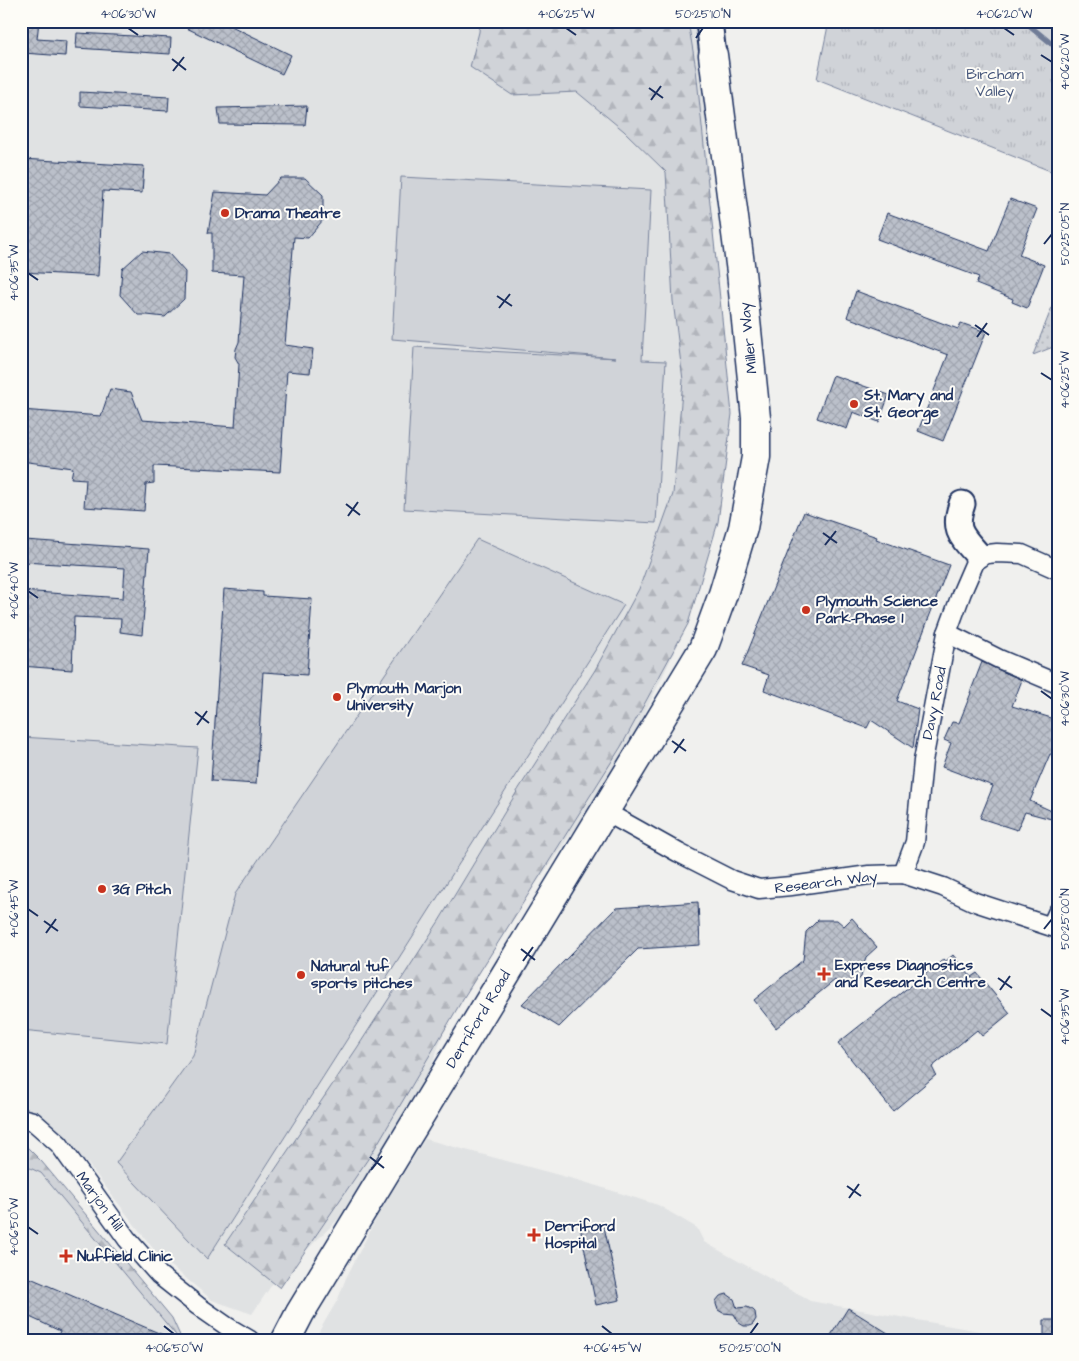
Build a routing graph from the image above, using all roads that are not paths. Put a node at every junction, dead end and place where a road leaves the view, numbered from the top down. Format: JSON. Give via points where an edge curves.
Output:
{"nodes":[{"id":1,"x":709,"y":21,"type":"edge"},
{"id":2,"x":713,"y":55,"type":"joint"},
{"id":3,"x":962,"y":504,"type":"dead end"},
{"id":4,"x":988,"y":554,"type":"junction"},
{"id":5,"x":1058,"y":570,"type":"edge"},
{"id":6,"x":947,"y":633,"type":"junction"},
{"id":7,"x":703,"y":649,"type":"joint"},
{"id":8,"x":1058,"y":684,"type":"edge"},
{"id":9,"x":604,"y":811,"type":"junction"},
{"id":10,"x":903,"y":874,"type":"junction"},
{"id":11,"x":1056,"y":922,"type":"edge"},
{"id":12,"x":21,"y":1118,"type":"edge"},
{"id":13,"x":250,"y":1340,"type":"edge"},
{"id":14,"x":286,"y":1340,"type":"edge"}],
"edges":[{"from":1,"to":2,"type":"street","name":"Miller Way"},
{"from":2,"to":7,"type":"main road","name":"Miller Way","via":[[741,272],[756,418],[756,457],[743,528]]},
{"from":3,"to":4,"type":"street","via":[[958,520],[964,540]]},
{"from":4,"to":5,"type":"street","via":[[1022,554]]},
{"from":4,"to":6,"type":"street","name":"Davy Road","via":[[962,592]]},
{"from":6,"to":8,"type":"street"},
{"from":6,"to":10,"type":"street","name":"Davy Road","via":[[923,761],[915,842]]},
{"from":7,"to":9,"type":"main road","name":"Derriford Road"},
{"from":9,"to":10,"type":"street","name":"Research Way","via":[[732,880],[759,889],[869,875]]},
{"from":9,"to":14,"type":"main road","name":"Derriford Road"},
{"from":10,"to":11,"type":"street","name":"Research Way","via":[[975,902]]},
{"from":12,"to":13,"type":"street","name":"Marjon Hill","via":[[33,1122],[59,1144],[126,1239],[159,1275]]}]}
